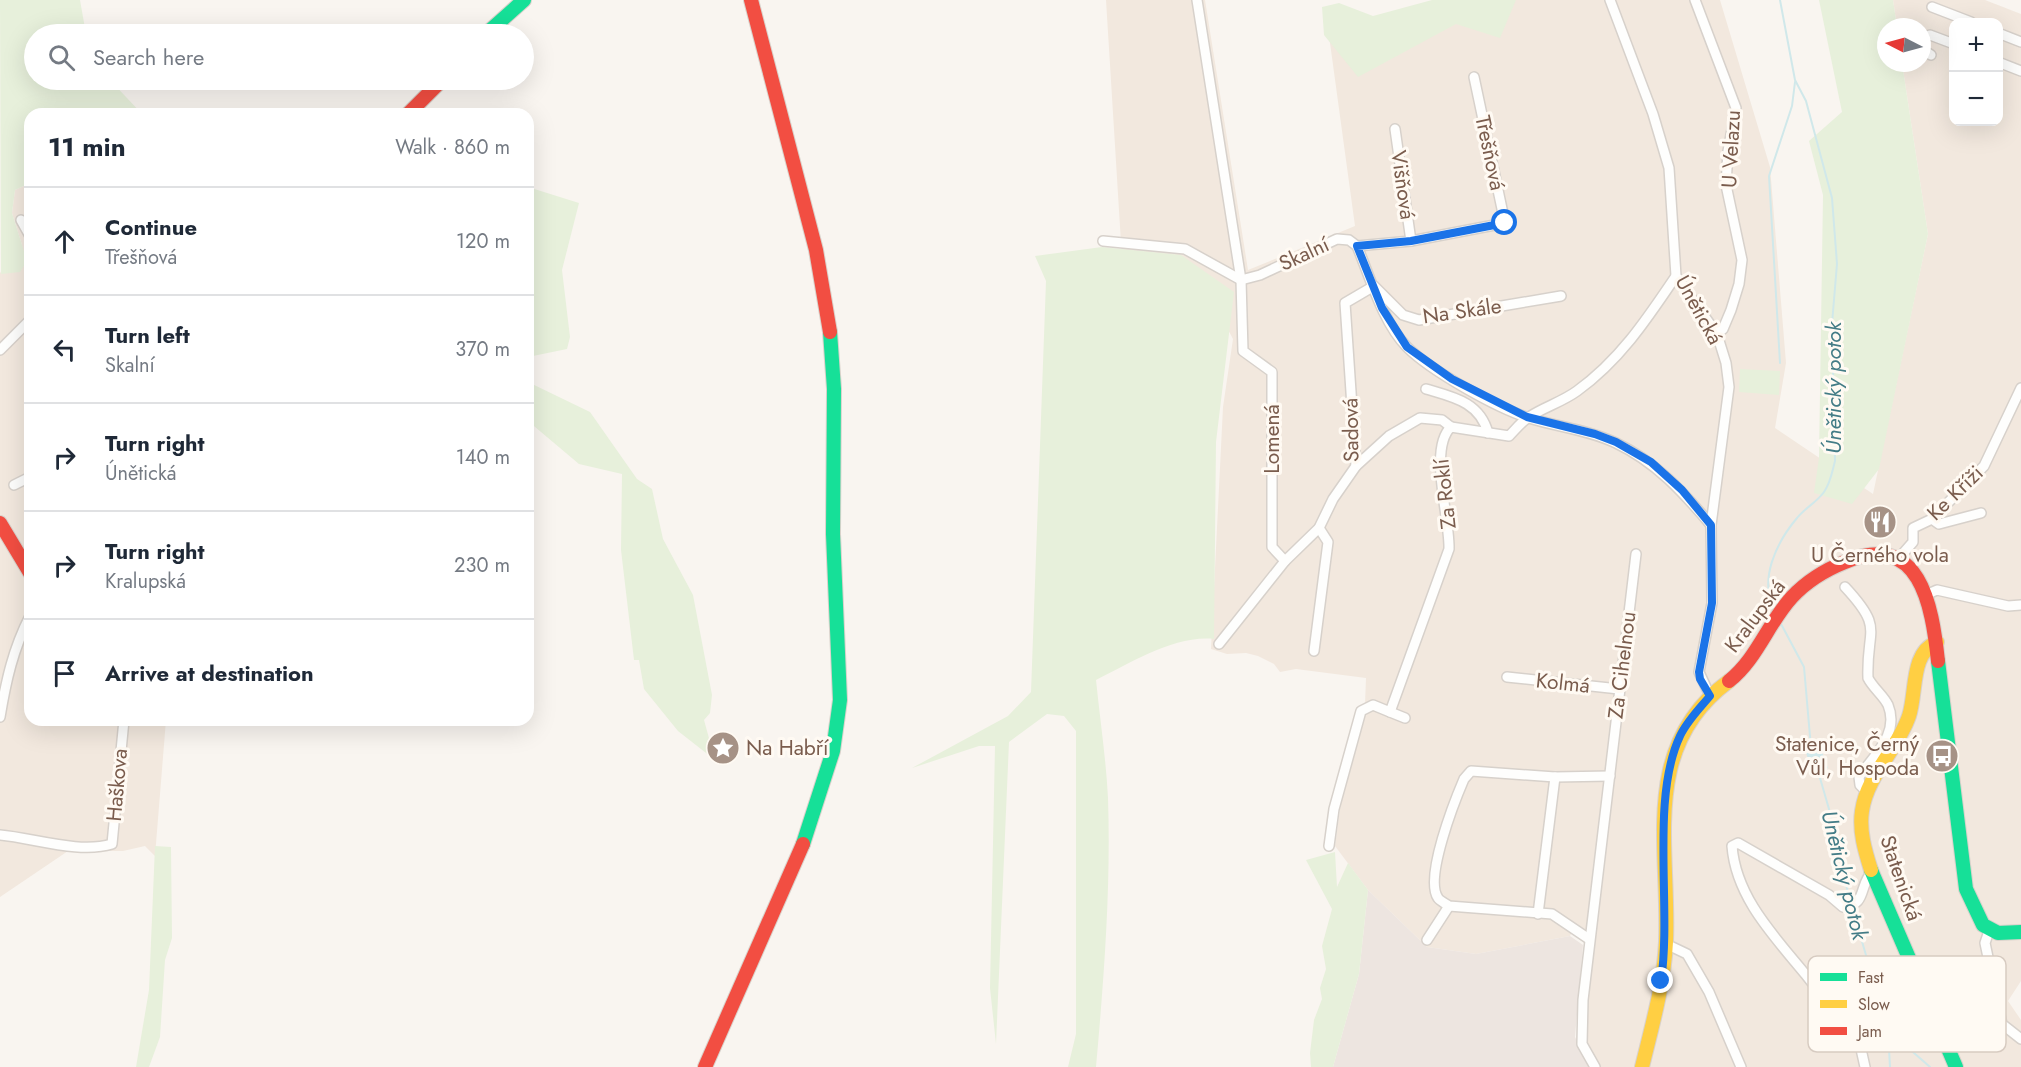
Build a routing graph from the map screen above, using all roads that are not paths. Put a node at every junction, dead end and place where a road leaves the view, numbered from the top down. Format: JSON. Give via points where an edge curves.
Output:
{"nodes":[{"id":1,"x":524,"y":0,"type":"edge"},
{"id":2,"x":751,"y":0,"type":"edge"},
{"id":3,"x":1197,"y":0,"type":"edge"},
{"id":4,"x":1611,"y":0,"type":"edge"},
{"id":5,"x":1695,"y":0,"type":"edge"},
{"id":6,"x":1932,"y":7,"type":"dead end"},
{"id":7,"x":1961,"y":18,"type":"edge"},
{"id":8,"x":497,"y":24,"type":"edge"},
{"id":9,"x":1931,"y":35,"type":"edge"},
{"id":10,"x":2003,"y":35,"type":"edge"},
{"id":11,"x":1949,"y":42,"type":"edge"},
{"id":12,"x":2021,"y":42,"type":"edge"},
{"id":13,"x":2003,"y":64,"type":"edge"},
{"id":14,"x":2021,"y":71,"type":"edge"},
{"id":15,"x":1474,"y":77,"type":"dead end"},
{"id":16,"x":432,"y":90,"type":"edge"},
{"id":17,"x":414,"y":108,"type":"edge"},
{"id":18,"x":1395,"y":129,"type":"dead end"},
{"id":19,"x":21,"y":220,"type":"dead end"},
{"id":20,"x":24,"y":225,"type":"edge"},
{"id":21,"x":1103,"y":241,"type":"dead end"},
{"id":22,"x":1411,"y":241,"type":"junction"},
{"id":23,"x":1357,"y":246,"type":"junction"},
{"id":24,"x":1677,"y":276,"type":"junction"},
{"id":25,"x":1241,"y":280,"type":"junction"},
{"id":26,"x":1374,"y":286,"type":"junction"},
{"id":27,"x":1561,"y":296,"type":"dead end"},
{"id":28,"x":24,"y":326,"type":"edge"},
{"id":29,"x":1717,"y":334,"type":"junction"},
{"id":30,"x":0,"y":350,"type":"edge"},
{"id":31,"x":2021,"y":388,"type":"edge"},
{"id":32,"x":1425,"y":389,"type":"dead end"},
{"id":33,"x":1527,"y":417,"type":"junction"},
{"id":34,"x":1451,"y":427,"type":"junction"},
{"id":35,"x":1488,"y":433,"type":"junction"},
{"id":36,"x":1356,"y":466,"type":"junction"},
{"id":37,"x":24,"y":480,"type":"edge"},
{"id":38,"x":14,"y":485,"type":"dead end"},
{"id":39,"x":1981,"y":513,"type":"dead end"},
{"id":40,"x":1932,"y":519,"type":"junction"},
{"id":41,"x":0,"y":523,"type":"edge"},
{"id":42,"x":1711,"y":525,"type":"junction"},
{"id":43,"x":1319,"y":528,"type":"junction"},
{"id":44,"x":1636,"y":554,"type":"dead end"},
{"id":45,"x":1899,"y":558,"type":"junction"},
{"id":46,"x":1285,"y":561,"type":"junction"},
{"id":47,"x":24,"y":563,"type":"edge"},
{"id":48,"x":1845,"y":587,"type":"dead end"},
{"id":49,"x":1928,"y":594,"type":"junction"},
{"id":50,"x":2021,"y":605,"type":"edge"},
{"id":51,"x":24,"y":629,"type":"edge"},
{"id":52,"x":1937,"y":642,"type":"junction"},
{"id":53,"x":1219,"y":644,"type":"dead end"},
{"id":54,"x":1314,"y":651,"type":"dead end"},
{"id":55,"x":1507,"y":677,"type":"dead end"},
{"id":56,"x":1619,"y":689,"type":"junction"},
{"id":57,"x":1710,"y":696,"type":"junction"},
{"id":58,"x":1390,"y":712,"type":"junction"},
{"id":59,"x":0,"y":717,"type":"edge"},
{"id":60,"x":1405,"y":717,"type":"dead end"},
{"id":61,"x":123,"y":726,"type":"edge"},
{"id":62,"x":1610,"y":776,"type":"junction"},
{"id":63,"x":1555,"y":777,"type":"junction"},
{"id":64,"x":1867,"y":792,"type":"junction"},
{"id":65,"x":0,"y":835,"type":"edge"},
{"id":66,"x":1329,"y":846,"type":"dead end"},
{"id":67,"x":1873,"y":872,"type":"junction"},
{"id":68,"x":1449,"y":906,"type":"junction"},
{"id":69,"x":1539,"y":914,"type":"junction"},
{"id":70,"x":1989,"y":931,"type":"junction"},
{"id":71,"x":2021,"y":932,"type":"edge"},
{"id":72,"x":1589,"y":939,"type":"junction"},
{"id":73,"x":1427,"y":940,"type":"dead end"},
{"id":74,"x":1666,"y":944,"type":"junction"},
{"id":75,"x":1907,"y":956,"type":"edge"},
{"id":76,"x":1988,"y":956,"type":"edge"},
{"id":77,"x":1808,"y":981,"type":"edge"},
{"id":78,"x":2006,"y":1027,"type":"edge"},
{"id":79,"x":2021,"y":1039,"type":"edge"},
{"id":80,"x":1862,"y":1052,"type":"edge"},
{"id":81,"x":1948,"y":1052,"type":"edge"},
{"id":82,"x":705,"y":1067,"type":"edge"},
{"id":83,"x":1594,"y":1067,"type":"edge"},
{"id":84,"x":1642,"y":1067,"type":"edge"},
{"id":85,"x":1741,"y":1067,"type":"edge"},
{"id":86,"x":1865,"y":1067,"type":"edge"},
{"id":87,"x":1956,"y":1067,"type":"edge"}],
"edges":[{"from":1,"to":8,"type":"street"},
{"from":2,"to":82,"type":"street","via":[[816,250],[830,326],[840,700],[833,751],[810,827]]},
{"from":3,"to":25,"type":"street"},
{"from":4,"to":24,"type":"street","name":"Únětická","via":[[1669,168]]},
{"from":5,"to":29,"type":"street","name":"U Velazu","via":[[1736,108],[1726,185],[1742,260],[1731,310]]},
{"from":6,"to":7,"type":"street"},
{"from":9,"to":11,"type":"street"},
{"from":10,"to":12,"type":"street"},
{"from":13,"to":14,"type":"street"},
{"from":15,"to":22,"type":"street","name":"Třešňová","via":[[1505,223]]},
{"from":16,"to":17,"type":"street"},
{"from":18,"to":22,"type":"street","name":"Višňová"},
{"from":19,"to":20,"type":"street"},
{"from":21,"to":25,"type":"street","via":[[1185,249]]},
{"from":22,"to":23,"type":"street","name":"Třešňová"},
{"from":23,"to":25,"type":"street","name":"Skalní","via":[[1349,240],[1337,239]]},
{"from":23,"to":26,"type":"street","name":"Skalní"},
{"from":24,"to":29,"type":"street","name":"Únětická"},
{"from":24,"to":33,"type":"street","via":[[1616,358],[1554,406]]},
{"from":25,"to":46,"type":"street","name":"Lomená","via":[[1243,351],[1272,372],[1272,546]]},
{"from":26,"to":27,"type":"street","name":"Na Skále","via":[[1403,315],[1419,320]]},
{"from":26,"to":33,"type":"street","name":"Skalní","via":[[1382,308],[1407,347],[1452,379]]},
{"from":26,"to":36,"type":"street","name":"Sadová","via":[[1345,303]]},
{"from":28,"to":30,"type":"street"},
{"from":29,"to":42,"type":"street","name":"Únětická","via":[[1729,387]]},
{"from":31,"to":40,"type":"street","name":"Ke Kříži","via":[[1984,466]]},
{"from":32,"to":35,"type":"street","via":[[1476,409]]},
{"from":33,"to":35,"type":"street","name":"Za Roklí","via":[[1509,436]]},
{"from":33,"to":42,"type":"street","name":"Skalní","via":[[1595,434],[1651,462],[1682,490]]},
{"from":34,"to":35,"type":"street","name":"Za Roklí"},
{"from":34,"to":36,"type":"street","via":[[1442,420],[1420,418],[1389,436]]},
{"from":34,"to":58,"type":"street","name":"Za Roklí","via":[[1443,434],[1439,454],[1450,528],[1449,549]]},
{"from":36,"to":43,"type":"street","name":"Sadová"},
{"from":37,"to":38,"type":"street"},
{"from":39,"to":40,"type":"street","via":[[1939,524]]},
{"from":40,"to":45,"type":"street","name":"Ke Kříži","via":[[1914,528],[1913,542]]},
{"from":41,"to":47,"type":"street"},
{"from":42,"to":57,"type":"street","name":"Únětická","via":[[1712,603],[1699,672]]},
{"from":43,"to":46,"type":"street"},
{"from":43,"to":54,"type":"street","via":[[1328,542]]},
{"from":44,"to":56,"type":"street","name":"Za Cihelnou"},
{"from":45,"to":49,"type":"street","via":[[1915,570]]},
{"from":45,"to":57,"type":"street","name":"Kralupská","via":[[1873,553],[1843,562],[1814,578],[1790,599],[1740,671]]},
{"from":46,"to":53,"type":"street"},
{"from":48,"to":64,"type":"street","via":[[1869,616],[1872,646],[1868,678],[1886,700],[1890,712],[1884,746],[1859,777]]},
{"from":49,"to":50,"type":"street","via":[[1938,590]]},
{"from":49,"to":52,"type":"street"},
{"from":51,"to":59,"type":"street","via":[[7,674]]},
{"from":52,"to":64,"type":"street","name":"Statenická","via":[[1921,652],[1907,723]]},
{"from":52,"to":70,"type":"street","via":[[1966,889],[1976,917]]},
{"from":55,"to":56,"type":"street","name":"Kolmá"},
{"from":56,"to":62,"type":"street","name":"Za Cihelnou"},
{"from":57,"to":74,"type":"street","name":"Kralupská","via":[[1681,734],[1670,766],[1666,799]]},
{"from":58,"to":60,"type":"street"},
{"from":58,"to":66,"type":"street","via":[[1373,705],[1361,711],[1334,809]]},
{"from":61,"to":65,"type":"street","name":"Haškova","via":[[112,844],[100,848],[62,845]]},
{"from":62,"to":63,"type":"street"},
{"from":62,"to":72,"type":"street","name":"Za Cihelnou"},
{"from":63,"to":68,"type":"street","via":[[1481,770],[1471,771],[1464,779],[1441,837],[1434,891]]},
{"from":63,"to":69,"type":"street"},
{"from":64,"to":67,"type":"street","name":"Statenická","via":[[1862,820]]},
{"from":67,"to":75,"type":"street","name":"Statenická"},
{"from":67,"to":77,"type":"street","via":[[1864,882],[1861,900],[1843,907],[1762,856],[1738,843],[1732,846],[1735,865],[1751,902]]},
{"from":68,"to":69,"type":"street"},
{"from":68,"to":73,"type":"street"},
{"from":69,"to":72,"type":"street","via":[[1552,914]]},
{"from":70,"to":71,"type":"street"},
{"from":70,"to":76,"type":"street","via":[[1985,944]]},
{"from":72,"to":83,"type":"street","name":"Za Cihelnou","via":[[1582,1044]]},
{"from":74,"to":84,"type":"street","name":"Kralupská"},
{"from":74,"to":85,"type":"street","via":[[1687,954],[1709,992]]},
{"from":78,"to":79,"type":"street"},
{"from":80,"to":86,"type":"street"},
{"from":81,"to":87,"type":"street","name":"Statenická"}]}
